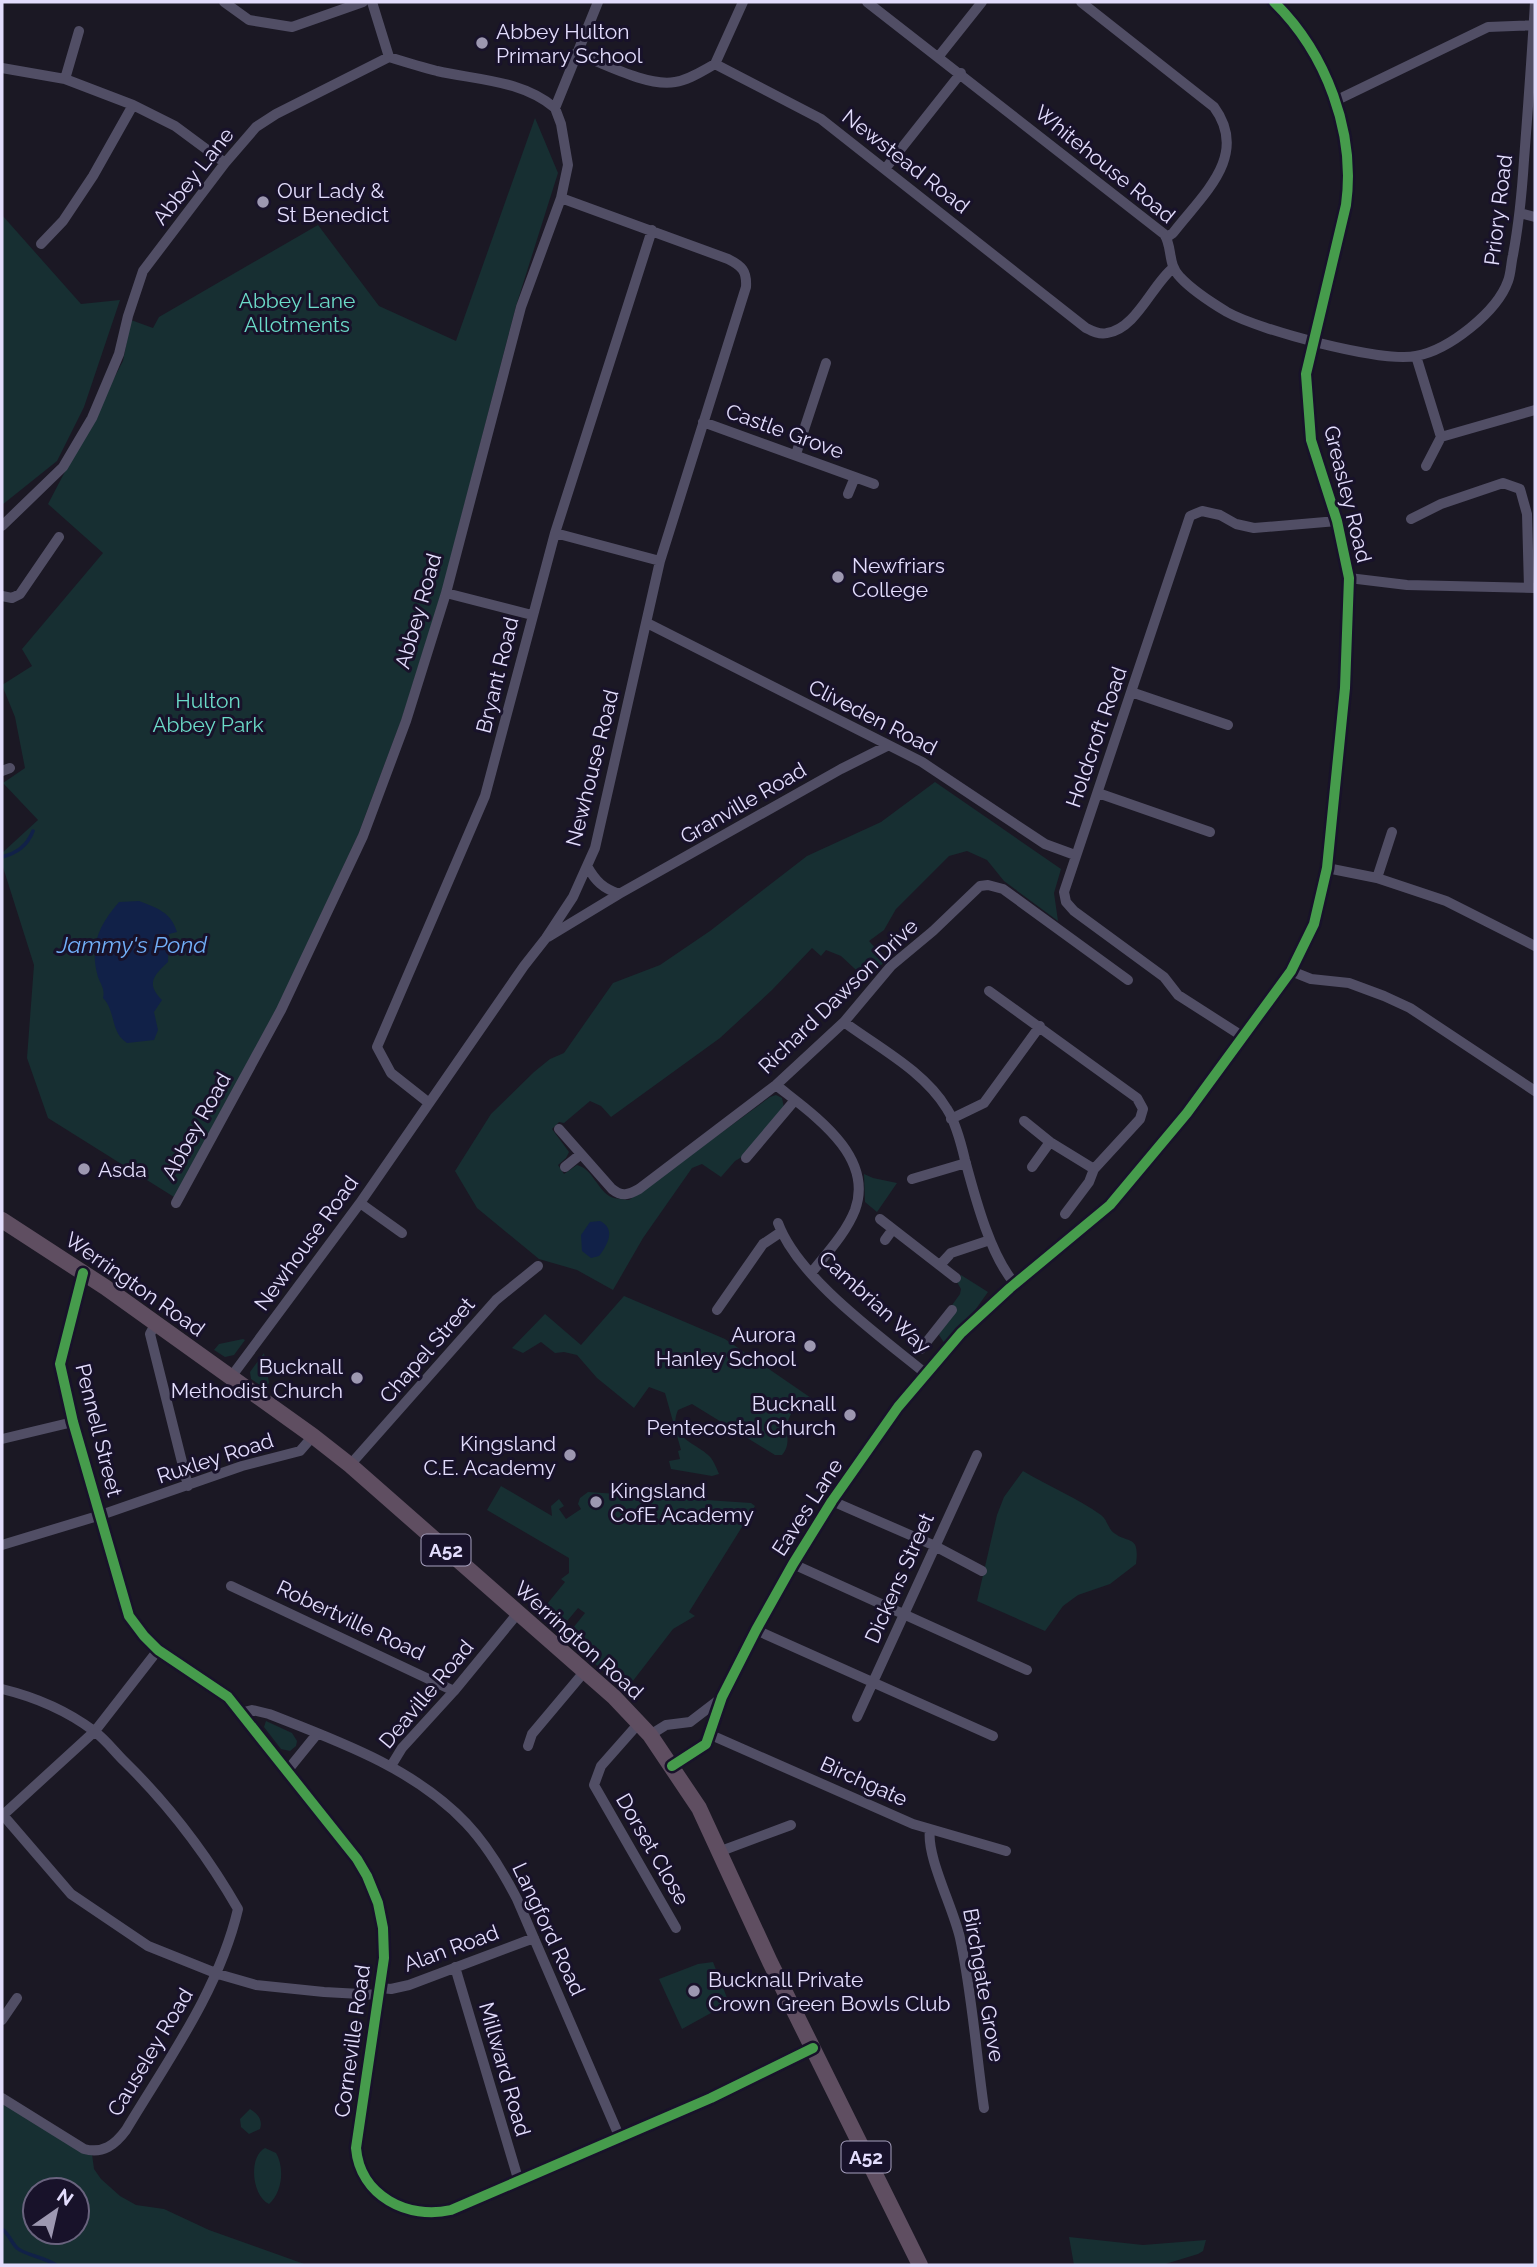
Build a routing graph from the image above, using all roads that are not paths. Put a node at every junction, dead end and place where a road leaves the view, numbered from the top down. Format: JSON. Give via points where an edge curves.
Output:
{"nodes":[{"id":1,"x":224,"y":2,"type":"edge"},
{"id":2,"x":363,"y":2,"type":"edge"},
{"id":3,"x":372,"y":2,"type":"edge"},
{"id":4,"x":598,"y":2,"type":"edge"},
{"id":5,"x":743,"y":2,"type":"edge"},
{"id":6,"x":867,"y":2,"type":"edge"},
{"id":7,"x":982,"y":2,"type":"edge"},
{"id":8,"x":1081,"y":2,"type":"edge"},
{"id":9,"x":1274,"y":2,"type":"edge"},
{"id":10,"x":1535,"y":2,"type":"edge"},
{"id":11,"x":1535,"y":25,"type":"edge"},
{"id":12,"x":79,"y":31,"type":"dead end"},
{"id":13,"x":576,"y":53,"type":"junction"},
{"id":14,"x":939,"y":56,"type":"junction"},
{"id":15,"x":389,"y":57,"type":"junction"},
{"id":16,"x":715,"y":64,"type":"junction"},
{"id":17,"x":2,"y":68,"type":"edge"},
{"id":18,"x":961,"y":74,"type":"junction"},
{"id":19,"x":65,"y":79,"type":"junction"},
{"id":20,"x":1335,"y":102,"type":"junction"},
{"id":21,"x":133,"y":105,"type":"junction"},
{"id":22,"x":555,"y":108,"type":"junction"},
{"id":23,"x":225,"y":163,"type":"junction"},
{"id":24,"x":885,"y":169,"type":"junction"},
{"id":25,"x":561,"y":198,"type":"junction"},
{"id":26,"x":1520,"y":213,"type":"junction"},
{"id":27,"x":1535,"y":217,"type":"edge"},
{"id":28,"x":652,"y":230,"type":"junction"},
{"id":29,"x":1167,"y":237,"type":"junction"},
{"id":30,"x":41,"y":245,"type":"dead end"},
{"id":31,"x":1173,"y":268,"type":"junction"},
{"id":32,"x":1313,"y":341,"type":"junction"},
{"id":33,"x":1416,"y":356,"type":"junction"},
{"id":34,"x":826,"y":363,"type":"dead end"},
{"id":35,"x":1535,"y":410,"type":"edge"},
{"id":36,"x":703,"y":422,"type":"junction"},
{"id":37,"x":1440,"y":437,"type":"junction"},
{"id":38,"x":796,"y":454,"type":"junction"},
{"id":39,"x":1426,"y":466,"type":"dead end"},
{"id":40,"x":855,"y":477,"type":"junction"},
{"id":41,"x":874,"y":484,"type":"dead end"},
{"id":42,"x":848,"y":494,"type":"dead end"},
{"id":43,"x":1531,"y":513,"type":"edge"},
{"id":44,"x":1411,"y":519,"type":"dead end"},
{"id":45,"x":1337,"y":521,"type":"junction"},
{"id":46,"x":2,"y":526,"type":"edge"},
{"id":47,"x":555,"y":533,"type":"junction"},
{"id":48,"x":59,"y":537,"type":"dead end"},
{"id":49,"x":660,"y":561,"type":"junction"},
{"id":50,"x":1349,"y":578,"type":"junction"},
{"id":51,"x":1532,"y":588,"type":"edge"},
{"id":52,"x":446,"y":593,"type":"junction"},
{"id":53,"x":2,"y":596,"type":"edge"},
{"id":54,"x":532,"y":615,"type":"junction"},
{"id":55,"x":647,"y":623,"type":"junction"},
{"id":56,"x":1131,"y":692,"type":"junction"},
{"id":57,"x":1228,"y":725,"type":"dead end"},
{"id":58,"x":887,"y":746,"type":"junction"},
{"id":59,"x":1098,"y":793,"type":"junction"},
{"id":60,"x":1210,"y":832,"type":"dead end"},
{"id":61,"x":1392,"y":832,"type":"dead end"},
{"id":62,"x":1075,"y":855,"type":"junction"},
{"id":63,"x":587,"y":866,"type":"junction"},
{"id":64,"x":1327,"y":868,"type":"junction"},
{"id":65,"x":1377,"y":878,"type":"junction"},
{"id":66,"x":619,"y":894,"type":"junction"},
{"id":67,"x":546,"y":938,"type":"junction"},
{"id":68,"x":1535,"y":946,"type":"edge"},
{"id":69,"x":1291,"y":971,"type":"junction"},
{"id":70,"x":1128,"y":979,"type":"dead end"},
{"id":71,"x":989,"y":991,"type":"dead end"},
{"id":72,"x":844,"y":1022,"type":"junction"},
{"id":73,"x":1040,"y":1026,"type":"junction"},
{"id":74,"x":1242,"y":1036,"type":"junction"},
{"id":75,"x":776,"y":1085,"type":"junction"},
{"id":76,"x":1535,"y":1091,"type":"edge"},
{"id":77,"x":795,"y":1100,"type":"junction"},
{"id":78,"x":429,"y":1102,"type":"junction"},
{"id":79,"x":951,"y":1119,"type":"junction"},
{"id":80,"x":1024,"y":1121,"type":"dead end"},
{"id":81,"x":559,"y":1129,"type":"dead end"},
{"id":82,"x":1050,"y":1142,"type":"junction"},
{"id":83,"x":581,"y":1154,"type":"junction"},
{"id":84,"x":746,"y":1158,"type":"dead end"},
{"id":85,"x":966,"y":1163,"type":"junction"},
{"id":86,"x":565,"y":1167,"type":"dead end"},
{"id":87,"x":1032,"y":1167,"type":"dead end"},
{"id":88,"x":1094,"y":1169,"type":"junction"},
{"id":89,"x":912,"y":1180,"type":"dead end"},
{"id":90,"x":176,"y":1203,"type":"dead end"},
{"id":91,"x":360,"y":1203,"type":"junction"},
{"id":92,"x":1065,"y":1214,"type":"dead end"},
{"id":93,"x":880,"y":1219,"type":"dead end"},
{"id":94,"x":2,"y":1220,"type":"edge"},
{"id":95,"x":893,"y":1229,"type":"junction"},
{"id":96,"x":402,"y":1233,"type":"dead end"},
{"id":97,"x":885,"y":1240,"type":"dead end"},
{"id":98,"x":990,"y":1240,"type":"junction"},
{"id":99,"x":940,"y":1265,"type":"junction"},
{"id":100,"x":538,"y":1266,"type":"dead end"},
{"id":101,"x":811,"y":1272,"type":"junction"},
{"id":102,"x":83,"y":1273,"type":"junction"},
{"id":103,"x":956,"y":1278,"type":"dead end"},
{"id":104,"x":1012,"y":1286,"type":"junction"},
{"id":105,"x":718,"y":1310,"type":"dead end"},
{"id":106,"x":952,"y":1310,"type":"dead end"},
{"id":107,"x":156,"y":1323,"type":"junction"},
{"id":108,"x":930,"y":1338,"type":"junction"},
{"id":109,"x":921,"y":1349,"type":"dead end"},
{"id":110,"x":944,"y":1352,"type":"junction"},
{"id":111,"x":925,"y":1373,"type":"junction"},
{"id":112,"x":231,"y":1377,"type":"junction"},
{"id":113,"x":73,"y":1422,"type":"junction"},
{"id":114,"x":313,"y":1436,"type":"junction"},
{"id":115,"x":2,"y":1439,"type":"edge"},
{"id":116,"x":976,"y":1455,"type":"dead end"},
{"id":117,"x":351,"y":1465,"type":"junction"},
{"id":118,"x":188,"y":1486,"type":"junction"},
{"id":119,"x":832,"y":1501,"type":"junction"},
{"id":120,"x":101,"y":1515,"type":"junction"},
{"id":121,"x":2,"y":1545,"type":"edge"},
{"id":122,"x":933,"y":1545,"type":"junction"},
{"id":123,"x":793,"y":1564,"type":"junction"},
{"id":124,"x":982,"y":1570,"type":"dead end"},
{"id":125,"x":231,"y":1586,"type":"dead end"},
{"id":126,"x":518,"y":1613,"type":"junction"},
{"id":127,"x":903,"y":1614,"type":"junction"},
{"id":128,"x":756,"y":1630,"type":"junction"},
{"id":129,"x":158,"y":1650,"type":"junction"},
{"id":130,"x":1027,"y":1670,"type":"dead end"},
{"id":131,"x":585,"y":1671,"type":"junction"},
{"id":132,"x":873,"y":1683,"type":"junction"},
{"id":133,"x":2,"y":1689,"type":"edge"},
{"id":134,"x":454,"y":1691,"type":"junction"},
{"id":135,"x":722,"y":1697,"type":"junction"},
{"id":136,"x":240,"y":1713,"type":"junction"},
{"id":137,"x":857,"y":1717,"type":"dead end"},
{"id":138,"x":645,"y":1729,"type":"junction"},
{"id":139,"x":94,"y":1731,"type":"junction"},
{"id":140,"x":317,"y":1734,"type":"junction"},
{"id":141,"x":711,"y":1735,"type":"junction"},
{"id":142,"x":993,"y":1736,"type":"dead end"},
{"id":143,"x":528,"y":1746,"type":"dead end"},
{"id":144,"x":391,"y":1766,"type":"junction"},
{"id":145,"x":672,"y":1766,"type":"junction"},
{"id":146,"x":287,"y":1771,"type":"junction"},
{"id":147,"x":3,"y":1816,"type":"edge"},
{"id":148,"x":791,"y":1825,"type":"dead end"},
{"id":149,"x":930,"y":1830,"type":"junction"},
{"id":150,"x":721,"y":1851,"type":"junction"},
{"id":151,"x":1006,"y":1851,"type":"dead end"},
{"id":152,"x":676,"y":1928,"type":"dead end"},
{"id":153,"x":534,"y":1938,"type":"junction"},
{"id":154,"x":455,"y":1967,"type":"junction"},
{"id":155,"x":218,"y":1974,"type":"junction"},
{"id":156,"x":379,"y":1991,"type":"junction"},
{"id":157,"x":17,"y":1998,"type":"dead end"},
{"id":158,"x":2,"y":2020,"type":"edge"},
{"id":159,"x":813,"y":2048,"type":"junction"},
{"id":160,"x":2,"y":2098,"type":"edge"},
{"id":161,"x":984,"y":2108,"type":"dead end"},
{"id":162,"x":620,"y":2138,"type":"junction"},
{"id":163,"x":519,"y":2182,"type":"junction"},
{"id":164,"x":920,"y":2265,"type":"edge"}],
"edges":[{"from":1,"to":2,"type":"street","via":[[249,20],[292,27]]},
{"from":3,"to":15,"type":"street"},
{"from":4,"to":13,"type":"street"},
{"from":5,"to":16,"type":"street"},
{"from":6,"to":14,"type":"street","name":"Whitehouse Road"},
{"from":7,"to":14,"type":"street"},
{"from":8,"to":29,"type":"street","via":[[1213,107],[1226,127],[1227,151],[1219,174]]},
{"from":9,"to":20,"type":"street","name":"Greasley Road","via":[[1294,21],[1323,69]]},
{"from":10,"to":11,"type":"street","name":"Priory Road"},
{"from":11,"to":20,"type":"street","via":[[1488,27]]},
{"from":11,"to":26,"type":"street","name":"Priory Road"},
{"from":12,"to":19,"type":"street"},
{"from":13,"to":16,"type":"street","via":[[654,82],[693,77]]},
{"from":13,"to":22,"type":"street"},
{"from":14,"to":18,"type":"street","name":"Whitehouse Road"},
{"from":15,"to":22,"type":"street","via":[[527,89]]},
{"from":15,"to":23,"type":"street","name":"Abbey Lane","via":[[276,114],[256,127]]},
{"from":16,"to":24,"type":"street","name":"Newstead Road","via":[[821,119]]},
{"from":17,"to":19,"type":"street"},
{"from":18,"to":24,"type":"street"},
{"from":18,"to":29,"type":"street","name":"Whitehouse Road"},
{"from":19,"to":21,"type":"street"},
{"from":20,"to":32,"type":"street","name":"Greasley Road","via":[[1348,191]]},
{"from":21,"to":23,"type":"street","via":[[175,126]]},
{"from":21,"to":30,"type":"street","via":[[93,176]]},
{"from":22,"to":25,"type":"street","name":"Abbey Road","via":[[568,165]]},
{"from":23,"to":46,"type":"street","name":"Abbey Lane","via":[[143,271],[119,354],[92,418],[63,467]]},
{"from":24,"to":31,"type":"street","name":"Newstead Road","via":[[1086,328],[1097,332],[1107,334],[1130,321]]},
{"from":25,"to":28,"type":"street","name":"Newhouse Road"},
{"from":25,"to":52,"type":"street","name":"Abbey Road","via":[[521,307]]},
{"from":26,"to":27,"type":"street"},
{"from":26,"to":33,"type":"street","name":"Priory Road","via":[[1508,282],[1489,310],[1445,345]]},
{"from":28,"to":36,"type":"street","name":"Newhouse Road","via":[[728,259],[747,276]]},
{"from":28,"to":47,"type":"street","name":"Bryant Road"},
{"from":29,"to":31,"type":"street","name":"Whitehouse Road"},
{"from":31,"to":32,"type":"street","via":[[1227,312]]},
{"from":32,"to":33,"type":"street","name":"Priory Road","via":[[1375,354]]},
{"from":32,"to":45,"type":"street","name":"Greasley Road","via":[[1307,374],[1311,440]]},
{"from":33,"to":37,"type":"street"},
{"from":34,"to":38,"type":"street"},
{"from":35,"to":37,"type":"street"},
{"from":36,"to":38,"type":"street","name":"Castle Grove"},
{"from":36,"to":49,"type":"street","name":"Newhouse Road"},
{"from":37,"to":39,"type":"street"},
{"from":38,"to":40,"type":"street","name":"Castle Grove"},
{"from":40,"to":41,"type":"street","name":"Castle Grove"},
{"from":40,"to":42,"type":"street","name":"Castle Grove"},
{"from":43,"to":44,"type":"street","via":[[1520,489],[1503,483]]},
{"from":43,"to":51,"type":"street"},
{"from":45,"to":50,"type":"street","name":"Greasley Road"},
{"from":45,"to":56,"type":"street","name":"Holdcroft Road","via":[[1254,528],[1202,511],[1190,516]]},
{"from":47,"to":49,"type":"street"},
{"from":47,"to":54,"type":"street","name":"Bryant Road"},
{"from":48,"to":53,"type":"street","via":[[23,591]]},
{"from":49,"to":55,"type":"street","name":"Newhouse Road"},
{"from":50,"to":51,"type":"street","via":[[1407,585]]},
{"from":50,"to":64,"type":"street","name":"Greasley Road","via":[[1345,688]]},
{"from":52,"to":54,"type":"street"},
{"from":52,"to":90,"type":"street","name":"Abbey Road","via":[[363,836],[281,1010]]},
{"from":54,"to":78,"type":"street","name":"Bryant Road","via":[[485,796],[377,1047],[391,1073]]},
{"from":55,"to":58,"type":"street","name":"Cliveden Road"},
{"from":55,"to":63,"type":"street","name":"Newhouse Road"},
{"from":56,"to":57,"type":"street"},
{"from":56,"to":59,"type":"street","name":"Holdcroft Road"},
{"from":58,"to":62,"type":"street","name":"Cliveden Road","via":[[922,762],[1045,844]]},
{"from":58,"to":66,"type":"street","name":"Granville Road"},
{"from":59,"to":60,"type":"street"},
{"from":59,"to":62,"type":"street","name":"Holdcroft Road"},
{"from":61,"to":65,"type":"street"},
{"from":62,"to":74,"type":"street","name":"Holdcroft Road","via":[[1064,892],[1073,911],[1164,977],[1178,995]]},
{"from":63,"to":66,"type":"street","via":[[595,881]]},
{"from":63,"to":67,"type":"street","name":"Newhouse Road"},
{"from":64,"to":65,"type":"street"},
{"from":64,"to":69,"type":"street","name":"Greasley Road","via":[[1314,924]]},
{"from":65,"to":68,"type":"street","via":[[1446,901]]},
{"from":66,"to":67,"type":"street","name":"Granville Road"},
{"from":67,"to":78,"type":"street","name":"Newhouse Road"},
{"from":69,"to":74,"type":"street","name":"Greasley Road"},
{"from":69,"to":76,"type":"street","via":[[1384,996]]},
{"from":70,"to":72,"type":"street","name":"Richard Dawson Drive","via":[[1003,889],[980,886],[891,966]]},
{"from":71,"to":73,"type":"street"},
{"from":72,"to":75,"type":"street","name":"Richard Dawson Drive"},
{"from":72,"to":79,"type":"street","via":[[925,1082]]},
{"from":73,"to":79,"type":"street","via":[[985,1103]]},
{"from":73,"to":88,"type":"street","via":[[1138,1098],[1143,1109],[1140,1119]]},
{"from":74,"to":104,"type":"street","name":"Eaves Lane","via":[[1187,1114],[1110,1205]]},
{"from":75,"to":77,"type":"street"},
{"from":75,"to":83,"type":"street","name":"Richard Dawson Drive","via":[[627,1195],[612,1189]]},
{"from":77,"to":84,"type":"street"},
{"from":77,"to":101,"type":"street","via":[[842,1143],[858,1179],[855,1210]]},
{"from":78,"to":91,"type":"street","name":"Newhouse Road"},
{"from":79,"to":85,"type":"street"},
{"from":80,"to":82,"type":"street"},
{"from":81,"to":83,"type":"street","name":"Richard Dawson Drive"},
{"from":82,"to":87,"type":"street"},
{"from":82,"to":88,"type":"street"},
{"from":83,"to":86,"type":"street"},
{"from":85,"to":89,"type":"street"},
{"from":85,"to":98,"type":"street"},
{"from":88,"to":92,"type":"street"},
{"from":91,"to":96,"type":"street"},
{"from":91,"to":112,"type":"street","name":"Newhouse Road"},
{"from":93,"to":95,"type":"street"},
{"from":94,"to":102,"type":"highway","name":"Werrington Road","number":"A52"},
{"from":95,"to":97,"type":"street"},
{"from":95,"to":99,"type":"street"},
{"from":98,"to":99,"type":"street","via":[[951,1254]]},
{"from":98,"to":104,"type":"street"},
{"from":99,"to":103,"type":"street"},
{"from":100,"to":117,"type":"street","name":"Chapel Street","via":[[496,1300]]},
{"from":101,"to":105,"type":"street","name":"Cambrian Way","via":[[780,1227]]},
{"from":101,"to":111,"type":"street","name":"Cambrian Way"},
{"from":102,"to":107,"type":"highway","name":"Werrington Road","number":"A52"},
{"from":102,"to":113,"type":"street","name":"Pennell Street","via":[[60,1364]]},
{"from":104,"to":110,"type":"street","name":"Eaves Lane"},
{"from":106,"to":108,"type":"street"},
{"from":107,"to":112,"type":"highway","name":"Werrington Road","number":"A52"},
{"from":107,"to":118,"type":"street","via":[[150,1334]]},
{"from":108,"to":109,"type":"street"},
{"from":108,"to":110,"type":"street"},
{"from":110,"to":111,"type":"street","name":"Eaves Lane"},
{"from":111,"to":119,"type":"street","name":"Eaves Lane"},
{"from":112,"to":114,"type":"highway","name":"Werrington Road","number":"A52"},
{"from":113,"to":115,"type":"street"},
{"from":113,"to":120,"type":"street","name":"Pennell Street"},
{"from":114,"to":117,"type":"highway","name":"Werrington Road","number":"A52"},
{"from":114,"to":118,"type":"street","name":"Ruxley Road","via":[[300,1451]]},
{"from":116,"to":122,"type":"street","name":"Dickens Street"},
{"from":117,"to":126,"type":"highway","name":"Werrington Road","number":"A52"},
{"from":118,"to":120,"type":"street","name":"Ruxley Road"},
{"from":119,"to":122,"type":"street"},
{"from":119,"to":123,"type":"street","name":"Eaves Lane"},
{"from":120,"to":121,"type":"street","name":"Ruxley Road"},
{"from":120,"to":129,"type":"street","name":"Corneville Road","via":[[125,1610]]},
{"from":122,"to":124,"type":"street"},
{"from":122,"to":127,"type":"street","name":"Dickens Street"},
{"from":123,"to":127,"type":"street"},
{"from":123,"to":128,"type":"street","name":"Eaves Lane"},
{"from":125,"to":134,"type":"street","name":"Robertville Road"},
{"from":126,"to":131,"type":"highway","name":"Werrington Road","number":"A52"},
{"from":126,"to":134,"type":"street","name":"Deaville Road"},
{"from":127,"to":130,"type":"street"},
{"from":127,"to":132,"type":"street","name":"Dickens Street"},
{"from":128,"to":132,"type":"street"},
{"from":128,"to":135,"type":"street","name":"Eaves Lane"},
{"from":129,"to":136,"type":"street","name":"Corneville Road","via":[[224,1694]]},
{"from":129,"to":139,"type":"street"},
{"from":131,"to":138,"type":"highway","name":"Werrington Road","number":"A52"},
{"from":131,"to":143,"type":"street","via":[[531,1734]]},
{"from":132,"to":137,"type":"street","name":"Dickens Street"},
{"from":132,"to":142,"type":"street"},
{"from":133,"to":139,"type":"street","via":[[28,1695]]},
{"from":134,"to":144,"type":"street","name":"Deaville Road","via":[[401,1748]]},
{"from":135,"to":138,"type":"street","name":"Eaves Lane","via":[[690,1722]]},
{"from":135,"to":141,"type":"street","name":"Eaves Lane"},
{"from":136,"to":140,"type":"street","name":"Langford Road","via":[[261,1712]]},
{"from":136,"to":146,"type":"street","name":"Corneville Road"},
{"from":138,"to":145,"type":"highway","name":"Werrington Road","number":"A52"},
{"from":138,"to":152,"type":"street","name":"Dorset Close","via":[[601,1766],[594,1785]]},
{"from":139,"to":147,"type":"street"},
{"from":139,"to":155,"type":"street","via":[[154,1790],[214,1868],[238,1909]]},
{"from":140,"to":144,"type":"street","name":"Langford Road"},
{"from":140,"to":146,"type":"street"},
{"from":141,"to":145,"type":"street","via":[[696,1752]]},
{"from":141,"to":149,"type":"street","name":"Birchgate"},
{"from":144,"to":153,"type":"street","name":"Langford Road","via":[[448,1805],[475,1833],[510,1885]]},
{"from":145,"to":150,"type":"highway","name":"Werrington Road","number":"A52"},
{"from":146,"to":156,"type":"street","name":"Corneville Road","via":[[368,1876],[383,1928]]},
{"from":147,"to":155,"type":"street","name":"Alan Road","via":[[71,1894],[148,1946]]},
{"from":148,"to":150,"type":"street"},
{"from":149,"to":151,"type":"street","name":"Birchgate"},
{"from":149,"to":161,"type":"street","name":"Birchgate Grove","via":[[930,1848],[960,1940]]},
{"from":150,"to":159,"type":"highway","name":"Werrington Road","number":"A52"},
{"from":153,"to":154,"type":"street","name":"Alan Road"},
{"from":153,"to":162,"type":"street","name":"Langford Road"},
{"from":154,"to":156,"type":"street","name":"Alan Road"},
{"from":154,"to":163,"type":"street","name":"Millward Road"},
{"from":155,"to":156,"type":"street","name":"Alan Road","via":[[256,1985],[324,1992]]},
{"from":155,"to":160,"type":"street","name":"Causeley Road","via":[[126,2130],[112,2146],[95,2152],[84,2149]]},
{"from":156,"to":163,"type":"street","name":"Corneville Road","via":[[356,2148],[372,2186],[392,2203],[429,2214],[451,2210]]},
{"from":157,"to":158,"type":"street"},
{"from":159,"to":162,"type":"street","name":"Corneville Road"},
{"from":159,"to":164,"type":"highway","name":"Werrington Road","number":"A52"},
{"from":162,"to":163,"type":"street","name":"Corneville Road"}]}
